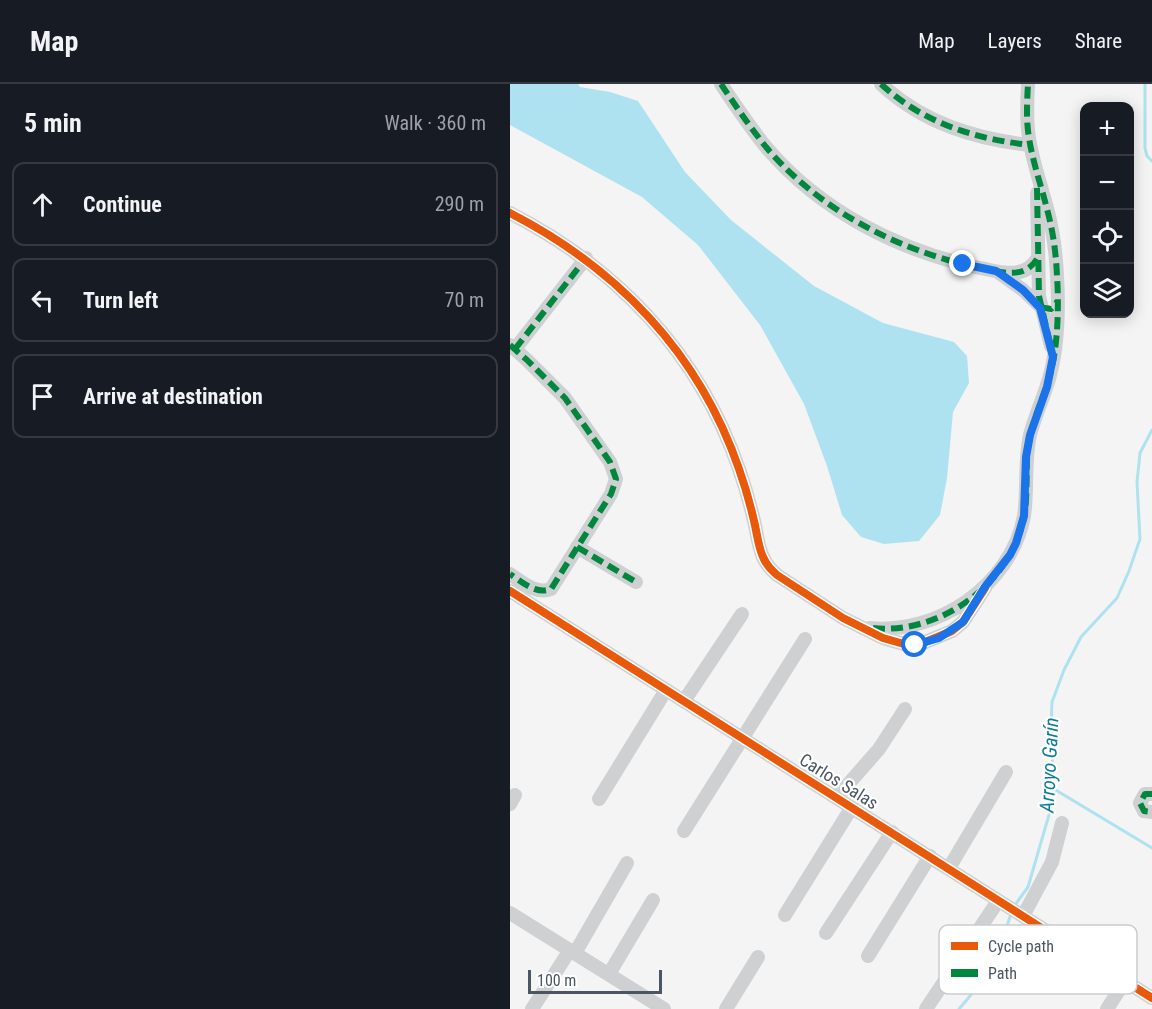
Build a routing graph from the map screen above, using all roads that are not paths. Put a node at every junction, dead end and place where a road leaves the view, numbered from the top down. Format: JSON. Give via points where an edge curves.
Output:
{"nodes":[{"id":1,"x":721,"y":84,"type":"edge"},
{"id":2,"x":881,"y":84,"type":"edge"},
{"id":3,"x":1028,"y":84,"type":"edge"},
{"id":4,"x":1030,"y":145,"type":"junction"},
{"id":5,"x":1036,"y":172,"type":"junction"},
{"id":6,"x":510,"y":213,"type":"edge"},
{"id":7,"x":1055,"y":246,"type":"junction"},
{"id":8,"x":1037,"y":253,"type":"junction"},
{"id":9,"x":586,"y":258,"type":"junction"},
{"id":10,"x":996,"y":271,"type":"junction"},
{"id":11,"x":1057,"y":302,"type":"junction"},
{"id":12,"x":1040,"y":308,"type":"junction"},
{"id":13,"x":513,"y":347,"type":"edge"},
{"id":14,"x":1053,"y":357,"type":"junction"},
{"id":15,"x":578,"y":547,"type":"junction"},
{"id":16,"x":510,"y":574,"type":"edge"},
{"id":17,"x":636,"y":582,"type":"dead end"},
{"id":18,"x":984,"y":588,"type":"junction"},
{"id":19,"x":510,"y":591,"type":"edge"},
{"id":20,"x":741,"y":614,"type":"dead end"},
{"id":21,"x":946,"y":614,"type":"junction"},
{"id":22,"x":913,"y":626,"type":"junction"},
{"id":23,"x":864,"y":627,"type":"junction"},
{"id":24,"x":952,"y":631,"type":"junction"},
{"id":25,"x":805,"y":639,"type":"dead end"},
{"id":26,"x":923,"y":643,"type":"junction"},
{"id":27,"x":666,"y":690,"type":"junction"},
{"id":28,"x":684,"y":701,"type":"junction"},
{"id":29,"x":905,"y":709,"type":"dead end"},
{"id":30,"x":744,"y":738,"type":"junction"},
{"id":31,"x":1006,"y":772,"type":"dead end"},
{"id":32,"x":1152,"y":793,"type":"edge"},
{"id":33,"x":837,"y":797,"type":"junction"},
{"id":34,"x":599,"y":799,"type":"dead end"},
{"id":35,"x":852,"y":807,"type":"junction"},
{"id":36,"x":1152,"y":812,"type":"edge"},
{"id":37,"x":1062,"y":823,"type":"dead end"},
{"id":38,"x":684,"y":831,"type":"dead end"},
{"id":39,"x":892,"y":832,"type":"junction"},
{"id":40,"x":930,"y":856,"type":"junction"},
{"id":41,"x":627,"y":863,"type":"dead end"},
{"id":42,"x":949,"y":868,"type":"junction"},
{"id":43,"x":653,"y":900,"type":"dead end"},
{"id":44,"x":998,"y":901,"type":"junction"},
{"id":45,"x":510,"y":913,"type":"edge"},
{"id":46,"x":784,"y":915,"type":"dead end"},
{"id":47,"x":1023,"y":916,"type":"junction"},
{"id":48,"x":982,"y":925,"type":"edge"},
{"id":49,"x":1037,"y":925,"type":"edge"},
{"id":50,"x":826,"y":933,"type":"dead end"},
{"id":51,"x":573,"y":952,"type":"junction"},
{"id":52,"x":868,"y":956,"type":"dead end"},
{"id":53,"x":758,"y":957,"type":"dead end"},
{"id":54,"x":609,"y":974,"type":"junction"},
{"id":55,"x":1137,"y":989,"type":"edge"},
{"id":56,"x":939,"y":990,"type":"edge"},
{"id":57,"x":1117,"y":994,"type":"edge"},
{"id":58,"x":1152,"y":998,"type":"edge"},
{"id":59,"x":532,"y":1009,"type":"edge"},
{"id":60,"x":664,"y":1009,"type":"edge"},
{"id":61,"x":726,"y":1009,"type":"edge"},
{"id":62,"x":926,"y":1009,"type":"edge"},
{"id":63,"x":1107,"y":1009,"type":"edge"}],
"edges":[{"from":1,"to":10,"type":"street","via":[[766,147],[826,201],[894,241],[928,255]]},
{"from":2,"to":4,"type":"street","via":[[943,124],[971,135]]},
{"from":3,"to":4,"type":"street"},
{"from":4,"to":5,"type":"street"},
{"from":5,"to":7,"type":"street"},
{"from":5,"to":8,"type":"street"},
{"from":6,"to":9,"type":"street"},
{"from":7,"to":8,"type":"street","via":[[1044,242]]},
{"from":7,"to":11,"type":"street"},
{"from":8,"to":10,"type":"street","via":[[1033,266],[1024,272]]},
{"from":8,"to":12,"type":"street"},
{"from":9,"to":13,"type":"street"},
{"from":9,"to":23,"type":"street","via":[[629,295],[671,341],[701,387],[732,449],[768,565],[843,618]]},
{"from":10,"to":12,"type":"street"},
{"from":11,"to":12,"type":"street","via":[[1051,309]]},
{"from":11,"to":14,"type":"street"},
{"from":12,"to":14,"type":"street"},
{"from":13,"to":15,"type":"street","via":[[565,398],[614,471],[611,494]]},
{"from":14,"to":18,"type":"street","via":[[1028,447],[1020,531],[1010,555]]},
{"from":15,"to":16,"type":"street","via":[[547,591],[534,590]]},
{"from":15,"to":17,"type":"street"},
{"from":18,"to":21,"type":"street"},
{"from":18,"to":24,"type":"street","via":[[963,622]]},
{"from":19,"to":27,"type":"street","name":"Carlos Salas"},
{"from":20,"to":28,"type":"street"},
{"from":21,"to":22,"type":"street"},
{"from":21,"to":24,"type":"street","via":[[955,620]]},
{"from":22,"to":23,"type":"street"},
{"from":22,"to":26,"type":"street","via":[[913,634]]},
{"from":23,"to":26,"type":"street","via":[[897,643]]},
{"from":24,"to":26,"type":"street"},
{"from":25,"to":30,"type":"street"},
{"from":27,"to":28,"type":"street","name":"Carlos Salas"},
{"from":27,"to":34,"type":"street"},
{"from":28,"to":30,"type":"street","name":"Carlos Salas"},
{"from":29,"to":33,"type":"street","via":[[879,749]]},
{"from":30,"to":33,"type":"street","name":"Carlos Salas"},
{"from":30,"to":38,"type":"street"},
{"from":31,"to":42,"type":"street"},
{"from":32,"to":36,"type":"street","via":[[1142,796],[1140,803],[1144,811]]},
{"from":33,"to":35,"type":"street","name":"Carlos Salas"},
{"from":35,"to":39,"type":"street","name":"Carlos Salas"},
{"from":35,"to":46,"type":"street"},
{"from":37,"to":47,"type":"street","via":[[1052,861]]},
{"from":39,"to":40,"type":"street","name":"Carlos Salas"},
{"from":39,"to":50,"type":"street"},
{"from":40,"to":42,"type":"street","name":"Carlos Salas"},
{"from":40,"to":52,"type":"street"},
{"from":41,"to":51,"type":"street"},
{"from":42,"to":44,"type":"street","name":"Carlos Salas"},
{"from":43,"to":54,"type":"street"},
{"from":44,"to":47,"type":"street","name":"Carlos Salas"},
{"from":44,"to":48,"type":"street"},
{"from":45,"to":51,"type":"street"},
{"from":47,"to":49,"type":"street","name":"Carlos Salas"},
{"from":51,"to":54,"type":"street"},
{"from":51,"to":59,"type":"street"},
{"from":53,"to":61,"type":"street"},
{"from":54,"to":60,"type":"street"},
{"from":55,"to":58,"type":"street","name":"Carlos Salas"},
{"from":56,"to":62,"type":"street"},
{"from":57,"to":63,"type":"street"}]}
